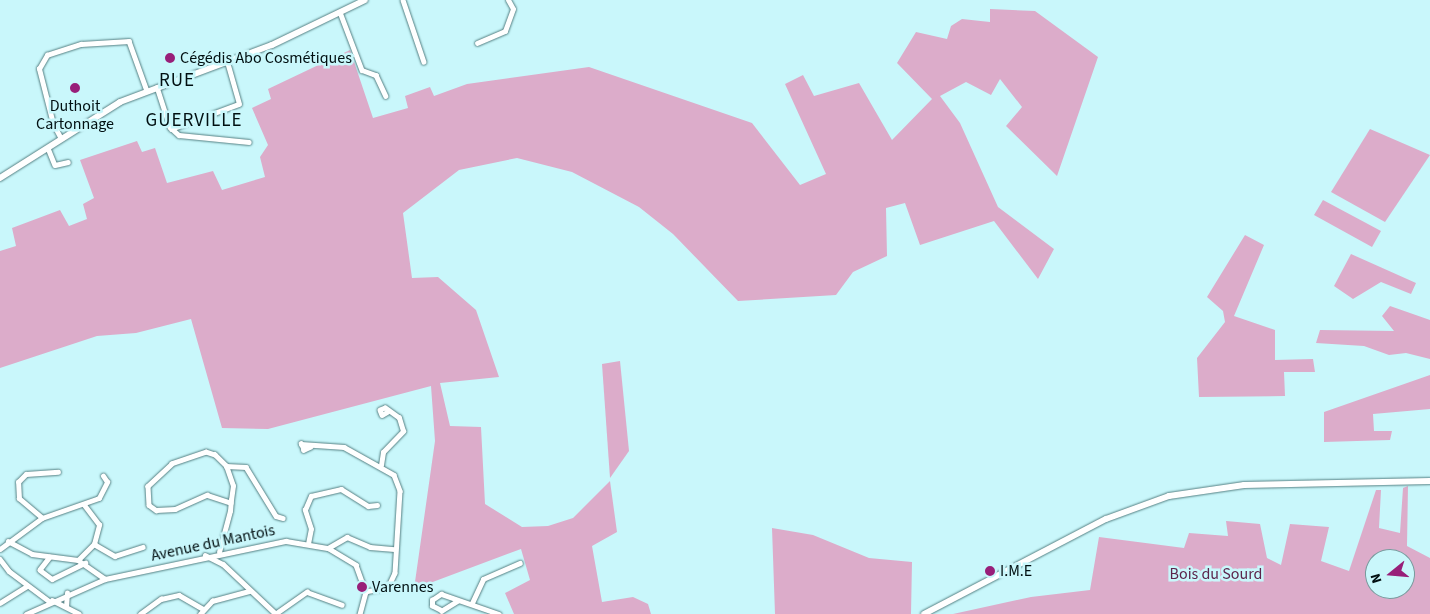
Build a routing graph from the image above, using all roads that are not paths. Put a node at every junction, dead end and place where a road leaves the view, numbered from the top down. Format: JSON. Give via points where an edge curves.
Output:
{"nodes":[{"id":1,"x":365,"y":0,"type":"edge"},
{"id":2,"x":403,"y":0,"type":"edge"},
{"id":3,"x":508,"y":0,"type":"edge"},
{"id":4,"x":340,"y":12,"type":"junction"},
{"id":5,"x":477,"y":44,"type":"dead end"},
{"id":6,"x":227,"y":62,"type":"junction"},
{"id":7,"x":424,"y":62,"type":"dead end"},
{"id":8,"x":157,"y":87,"type":"junction"},
{"id":9,"x":147,"y":91,"type":"junction"},
{"id":10,"x":386,"y":96,"type":"dead end"},
{"id":11,"x":171,"y":129,"type":"junction"},
{"id":12,"x":61,"y":139,"type":"junction"},
{"id":13,"x":249,"y":142,"type":"dead end"},
{"id":14,"x":48,"y":148,"type":"junction"},
{"id":15,"x":68,"y":162,"type":"dead end"},
{"id":16,"x":0,"y":178,"type":"edge"},
{"id":17,"x":387,"y":412,"type":"dead end"},
{"id":18,"x":311,"y":447,"type":"dead end"},
{"id":19,"x":381,"y":465,"type":"junction"},
{"id":20,"x":226,"y":466,"type":"junction"},
{"id":21,"x":58,"y":472,"type":"dead end"},
{"id":22,"x":103,"y":476,"type":"dead end"},
{"id":23,"x":1430,"y":481,"type":"edge"},
{"id":24,"x":231,"y":503,"type":"junction"},
{"id":25,"x":84,"y":505,"type":"junction"},
{"id":26,"x":377,"y":505,"type":"dead end"},
{"id":27,"x":42,"y":518,"type":"junction"},
{"id":28,"x":283,"y":518,"type":"dead end"},
{"id":29,"x":8,"y":541,"type":"junction"},
{"id":30,"x":94,"y":544,"type":"junction"},
{"id":31,"x":308,"y":544,"type":"junction"},
{"id":32,"x":1055,"y":545,"type":"junction"},
{"id":33,"x":142,"y":547,"type":"dead end"},
{"id":34,"x":328,"y":548,"type":"junction"},
{"id":35,"x":0,"y":549,"type":"edge"},
{"id":36,"x":394,"y":549,"type":"junction"},
{"id":37,"x":220,"y":552,"type":"junction"},
{"id":38,"x":205,"y":555,"type":"junction"},
{"id":39,"x":50,"y":557,"type":"junction"},
{"id":40,"x":0,"y":559,"type":"edge"},
{"id":41,"x":78,"y":560,"type":"junction"},
{"id":42,"x":85,"y":563,"type":"junction"},
{"id":43,"x":520,"y":563,"type":"dead end"},
{"id":44,"x":223,"y":564,"type":"junction"},
{"id":45,"x":105,"y":579,"type":"junction"},
{"id":46,"x":27,"y":586,"type":"junction"},
{"id":47,"x":250,"y":591,"type":"junction"},
{"id":48,"x":366,"y":592,"type":"junction"},
{"id":49,"x":67,"y":593,"type":"junction"},
{"id":50,"x":51,"y":600,"type":"junction"},
{"id":51,"x":458,"y":601,"type":"junction"},
{"id":52,"x":472,"y":602,"type":"junction"},
{"id":53,"x":0,"y":603,"type":"edge"},
{"id":54,"x":342,"y":605,"type":"dead end"},
{"id":55,"x":66,"y":607,"type":"junction"},
{"id":56,"x":204,"y":609,"type":"junction"},
{"id":57,"x":26,"y":614,"type":"edge"},
{"id":58,"x":80,"y":614,"type":"edge"},
{"id":59,"x":140,"y":614,"type":"edge"},
{"id":60,"x":200,"y":614,"type":"edge"},
{"id":61,"x":276,"y":614,"type":"edge"},
{"id":62,"x":360,"y":614,"type":"edge"},
{"id":63,"x":499,"y":614,"type":"edge"},
{"id":64,"x":919,"y":614,"type":"edge"},
{"id":65,"x":924,"y":614,"type":"edge"}],
"edges":[{"from":1,"to":4,"type":"main road"},
{"from":2,"to":7,"type":"street"},
{"from":3,"to":5,"type":"street","via":[[513,9],[505,31]]},
{"from":4,"to":6,"type":"main road"},
{"from":4,"to":10,"type":"street","via":[[362,70],[376,75]]},
{"from":6,"to":8,"type":"main road"},
{"from":6,"to":11,"type":"street","via":[[239,104]]},
{"from":8,"to":9,"type":"main road"},
{"from":8,"to":11,"type":"street"},
{"from":9,"to":12,"type":"main road"},
{"from":9,"to":12,"type":"street","via":[[129,41],[81,44],[46,55],[39,70],[53,124]]},
{"from":11,"to":13,"type":"street","via":[[196,139]]},
{"from":12,"to":14,"type":"main road"},
{"from":14,"to":15,"type":"street","via":[[56,165]]},
{"from":14,"to":16,"type":"main road"},
{"from":17,"to":19,"type":"street","via":[[399,418],[403,431],[383,452]]},
{"from":18,"to":19,"type":"street","via":[[344,447]]},
{"from":19,"to":36,"type":"street","via":[[394,475],[400,491]]},
{"from":20,"to":24,"type":"street","via":[[233,486]]},
{"from":20,"to":24,"type":"street","via":[[206,452],[190,456],[156,475],[146,496],[149,505],[165,511],[206,495]]},
{"from":20,"to":28,"type":"street","via":[[246,467],[276,516]]},
{"from":21,"to":27,"type":"street","via":[[26,474],[18,482],[19,499]]},
{"from":22,"to":25,"type":"street","via":[[104,492]]},
{"from":23,"to":32,"type":"main road","via":[[1210,488],[1132,508]]},
{"from":24,"to":37,"type":"street"},
{"from":25,"to":27,"type":"street"},
{"from":25,"to":30,"type":"street","via":[[99,526]]},
{"from":26,"to":31,"type":"street","via":[[368,506],[341,489],[311,496],[305,510],[311,529]]},
{"from":27,"to":29,"type":"street"},
{"from":29,"to":35,"type":"street"},
{"from":29,"to":39,"type":"street","via":[[32,554]]},
{"from":30,"to":33,"type":"street","via":[[115,556]]},
{"from":30,"to":41,"type":"street"},
{"from":31,"to":34,"type":"street","name":"Avenue du Mantois"},
{"from":31,"to":37,"type":"street","name":"Avenue du Mantois","via":[[265,542]]},
{"from":32,"to":64,"type":"main road"},
{"from":32,"to":65,"type":"main road"},
{"from":34,"to":36,"type":"street","via":[[347,537],[370,547]]},
{"from":34,"to":48,"type":"street","name":"Avenue du Mantois","via":[[356,565]]},
{"from":36,"to":48,"type":"street","via":[[393,582],[388,588]]},
{"from":37,"to":38,"type":"street","name":"Avenue du Mantois"},
{"from":37,"to":44,"type":"street"},
{"from":38,"to":44,"type":"street"},
{"from":38,"to":45,"type":"street","name":"Avenue du Mantois"},
{"from":39,"to":41,"type":"street"},
{"from":39,"to":42,"type":"street","via":[[40,570],[52,579]]},
{"from":40,"to":46,"type":"street"},
{"from":41,"to":42,"type":"street"},
{"from":42,"to":45,"type":"street"},
{"from":43,"to":52,"type":"street","via":[[483,579]]},
{"from":44,"to":47,"type":"street"},
{"from":45,"to":49,"type":"street","name":"Avenue du Mantois"},
{"from":46,"to":50,"type":"street"},
{"from":46,"to":53,"type":"street"},
{"from":47,"to":56,"type":"street","via":[[222,597]]},
{"from":47,"to":61,"type":"street"},
{"from":48,"to":62,"type":"street"},
{"from":49,"to":50,"type":"street","name":"Avenue du Mantois"},
{"from":49,"to":55,"type":"street"},
{"from":50,"to":55,"type":"street"},
{"from":50,"to":57,"type":"street","name":"Avenue du Mantois"},
{"from":51,"to":51,"type":"street","via":[[441,594],[432,600],[432,606],[442,611]]},
{"from":51,"to":52,"type":"street"},
{"from":52,"to":63,"type":"street"},
{"from":54,"to":61,"type":"street","via":[[307,592]]},
{"from":55,"to":58,"type":"street"},
{"from":56,"to":59,"type":"street","via":[[178,596],[160,599]]},
{"from":56,"to":60,"type":"street"}]}
